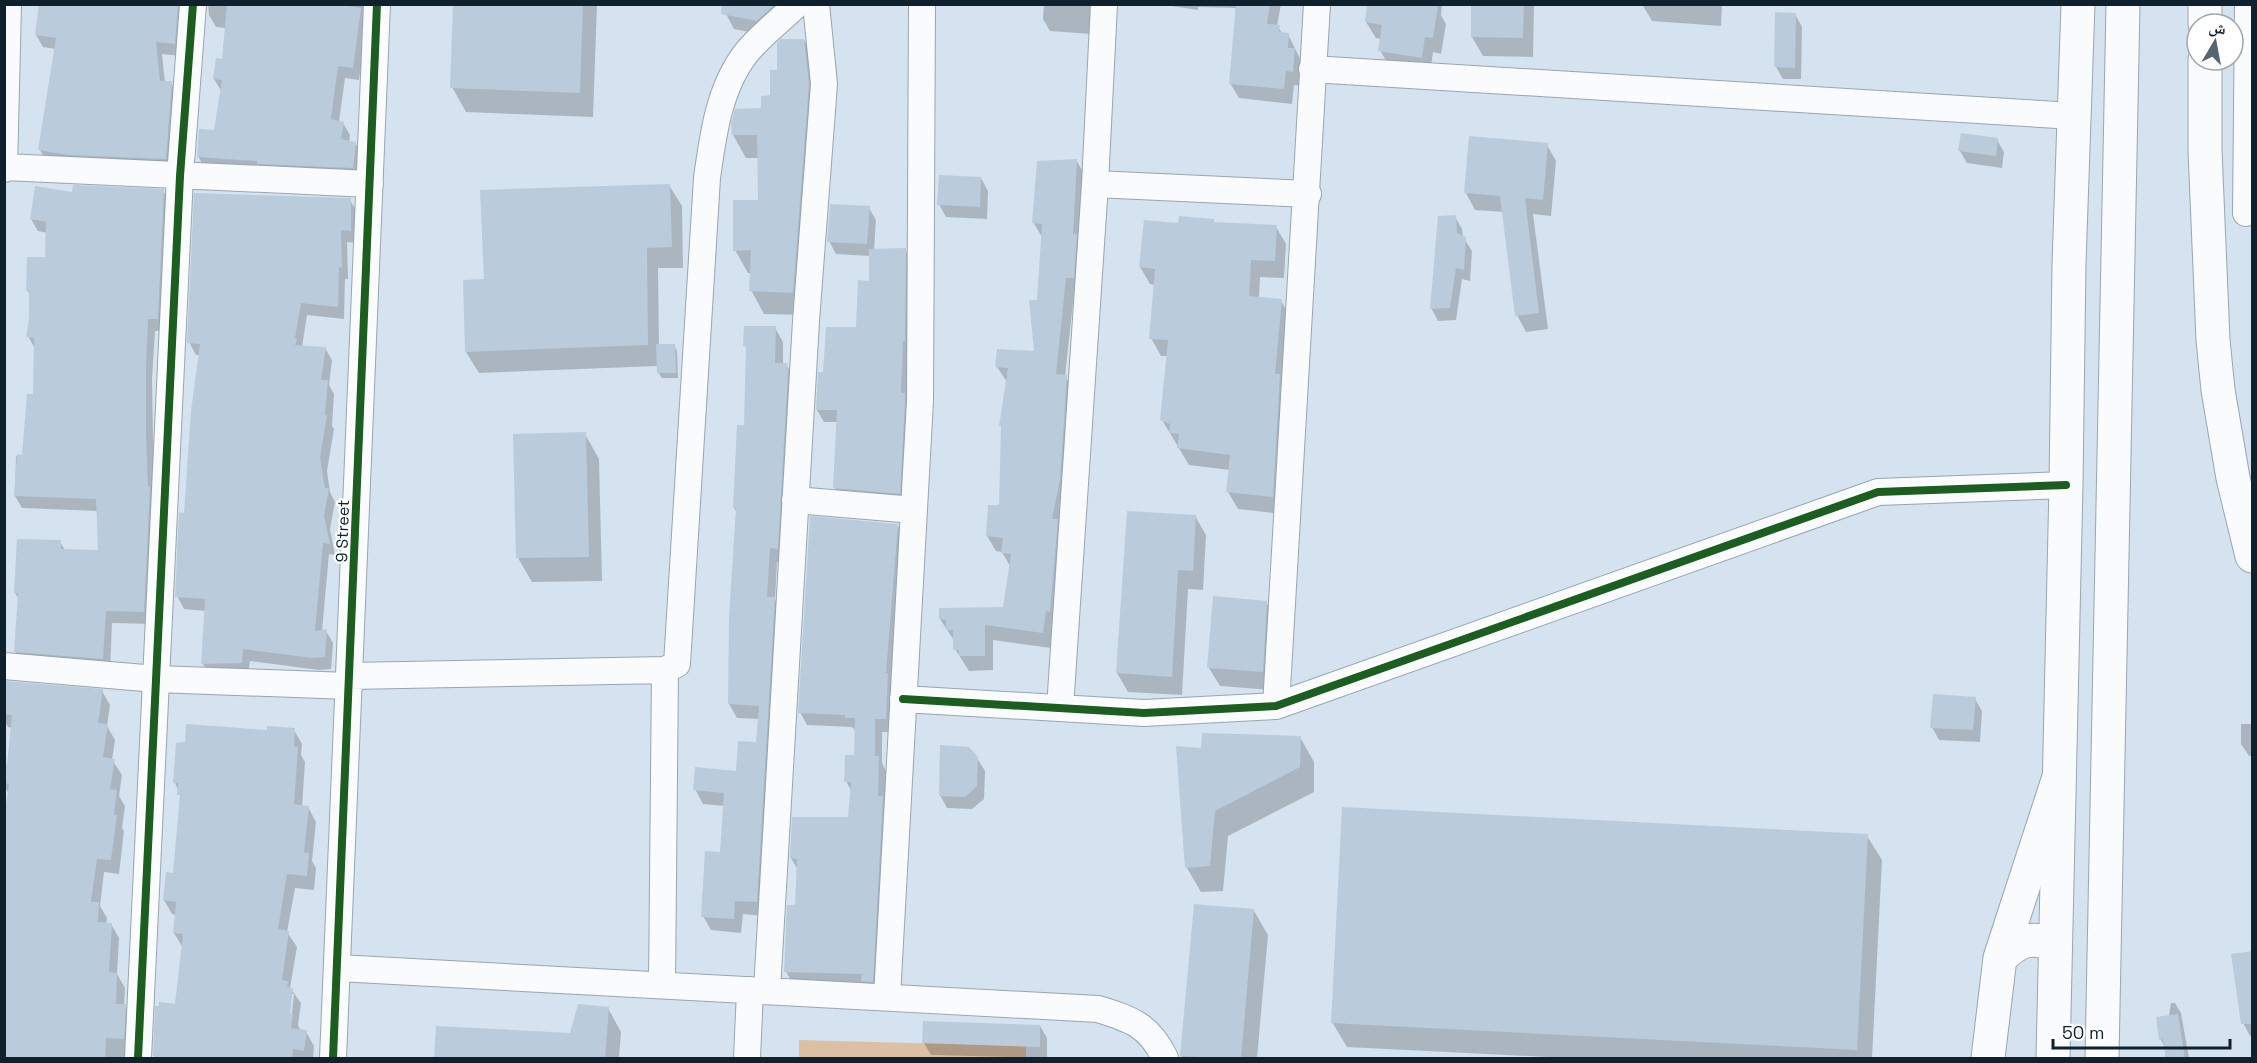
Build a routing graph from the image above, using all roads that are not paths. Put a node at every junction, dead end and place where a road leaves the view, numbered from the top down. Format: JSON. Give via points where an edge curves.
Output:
{"nodes":[{"id":1,"x":8,"y":4,"type":"edge"},
{"id":2,"x":193,"y":4,"type":"edge"},
{"id":3,"x":377,"y":4,"type":"edge"},
{"id":4,"x":797,"y":4,"type":"edge"},
{"id":5,"x":816,"y":4,"type":"edge"},
{"id":6,"x":922,"y":4,"type":"edge"},
{"id":7,"x":1104,"y":4,"type":"edge"},
{"id":8,"x":1317,"y":4,"type":"edge"},
{"id":9,"x":2078,"y":4,"type":"edge"},
{"id":10,"x":2122,"y":4,"type":"edge"},
{"id":11,"x":2248,"y":4,"type":"edge"},
{"id":12,"x":2250,"y":52,"type":"edge"},
{"id":13,"x":1312,"y":69,"type":"junction"},
{"id":14,"x":2205,"y":72,"type":"edge"},
{"id":15,"x":2074,"y":116,"type":"junction"},
{"id":16,"x":5,"y":168,"type":"edge"},
{"id":17,"x":180,"y":176,"type":"junction"},
{"id":18,"x":370,"y":184,"type":"junction"},
{"id":19,"x":1095,"y":184,"type":"junction"},
{"id":20,"x":1308,"y":194,"type":"junction"},
{"id":21,"x":2207,"y":213,"type":"junction"},
{"id":22,"x":2249,"y":213,"type":"edge"},
{"id":23,"x":2069,"y":264,"type":"junction"},
{"id":24,"x":2118,"y":267,"type":"junction"},
{"id":25,"x":2066,"y":485,"type":"junction"},
{"id":26,"x":795,"y":500,"type":"junction"},
{"id":27,"x":914,"y":510,"type":"junction"},
{"id":28,"x":2253,"y":556,"type":"edge"},
{"id":29,"x":4,"y":666,"type":"edge"},
{"id":30,"x":665,"y":670,"type":"junction"},
{"id":31,"x":156,"y":679,"type":"junction"},
{"id":32,"x":349,"y":681,"type":"junction"},
{"id":33,"x":903,"y":699,"type":"junction"},
{"id":34,"x":1276,"y":706,"type":"junction"},
{"id":35,"x":1060,"y":708,"type":"junction"},
{"id":36,"x":2059,"y":777,"type":"junction"},
{"id":37,"x":2055,"y":944,"type":"junction"},
{"id":38,"x":2000,"y":958,"type":"junction"},
{"id":39,"x":338,"y":968,"type":"junction"},
{"id":40,"x":662,"y":985,"type":"junction"},
{"id":41,"x":758,"y":990,"type":"junction"},
{"id":42,"x":887,"y":997,"type":"junction"},
{"id":43,"x":138,"y":1059,"type":"edge"},
{"id":44,"x":333,"y":1059,"type":"edge"},
{"id":45,"x":747,"y":1059,"type":"edge"},
{"id":46,"x":1165,"y":1059,"type":"edge"},
{"id":47,"x":1988,"y":1059,"type":"edge"},
{"id":48,"x":2053,"y":1059,"type":"edge"},
{"id":49,"x":2102,"y":1059,"type":"edge"}],
"edges":[{"from":1,"to":16,"type":"street"},
{"from":2,"to":17,"type":"street"},
{"from":3,"to":18,"type":"street","name":"9 Street"},
{"from":4,"to":30,"type":"street","via":[[748,51],[736,68],[713,132],[677,664]]},
{"from":5,"to":26,"type":"street","via":[[824,84]]},
{"from":6,"to":27,"type":"street","via":[[920,401]]},
{"from":7,"to":19,"type":"street"},
{"from":8,"to":13,"type":"street"},
{"from":9,"to":15,"type":"main road"},
{"from":10,"to":24,"type":"main road"},
{"from":11,"to":12,"type":"street"},
{"from":12,"to":22,"type":"street"},
{"from":13,"to":15,"type":"street"},
{"from":13,"to":20,"type":"street"},
{"from":14,"to":21,"type":"main road"},
{"from":15,"to":23,"type":"main road"},
{"from":16,"to":17,"type":"street"},
{"from":17,"to":18,"type":"street"},
{"from":17,"to":31,"type":"street"},
{"from":18,"to":32,"type":"street","name":"9 Street"},
{"from":19,"to":20,"type":"street"},
{"from":19,"to":35,"type":"street"},
{"from":20,"to":34,"type":"street"},
{"from":21,"to":22,"type":"street"},
{"from":21,"to":28,"type":"main road","via":[[2218,390],[2233,478]]},
{"from":23,"to":24,"type":"main road"},
{"from":23,"to":25,"type":"main road"},
{"from":24,"to":49,"type":"main road"},
{"from":25,"to":34,"type":"street","via":[[1878,492]]},
{"from":25,"to":36,"type":"main road"},
{"from":26,"to":27,"type":"street"},
{"from":26,"to":41,"type":"street"},
{"from":27,"to":33,"type":"street"},
{"from":29,"to":31,"type":"street"},
{"from":30,"to":32,"type":"street"},
{"from":30,"to":40,"type":"street"},
{"from":31,"to":32,"type":"street"},
{"from":31,"to":43,"type":"street"},
{"from":32,"to":39,"type":"street","name":"9 Street"},
{"from":33,"to":35,"type":"street"},
{"from":33,"to":42,"type":"street"},
{"from":34,"to":35,"type":"street","via":[[1144,713]]},
{"from":36,"to":37,"type":"main road"},
{"from":36,"to":38,"type":"main road"},
{"from":37,"to":38,"type":"main road","via":[[2029,940],[2012,947]]},
{"from":37,"to":48,"type":"main road"},
{"from":38,"to":47,"type":"main road"},
{"from":39,"to":40,"type":"street"},
{"from":39,"to":44,"type":"street","name":"9 Street"},
{"from":40,"to":41,"type":"street"},
{"from":41,"to":42,"type":"street"},
{"from":41,"to":45,"type":"street"},
{"from":42,"to":46,"type":"street","via":[[1098,1009],[1141,1026],[1156,1041]]}]}
